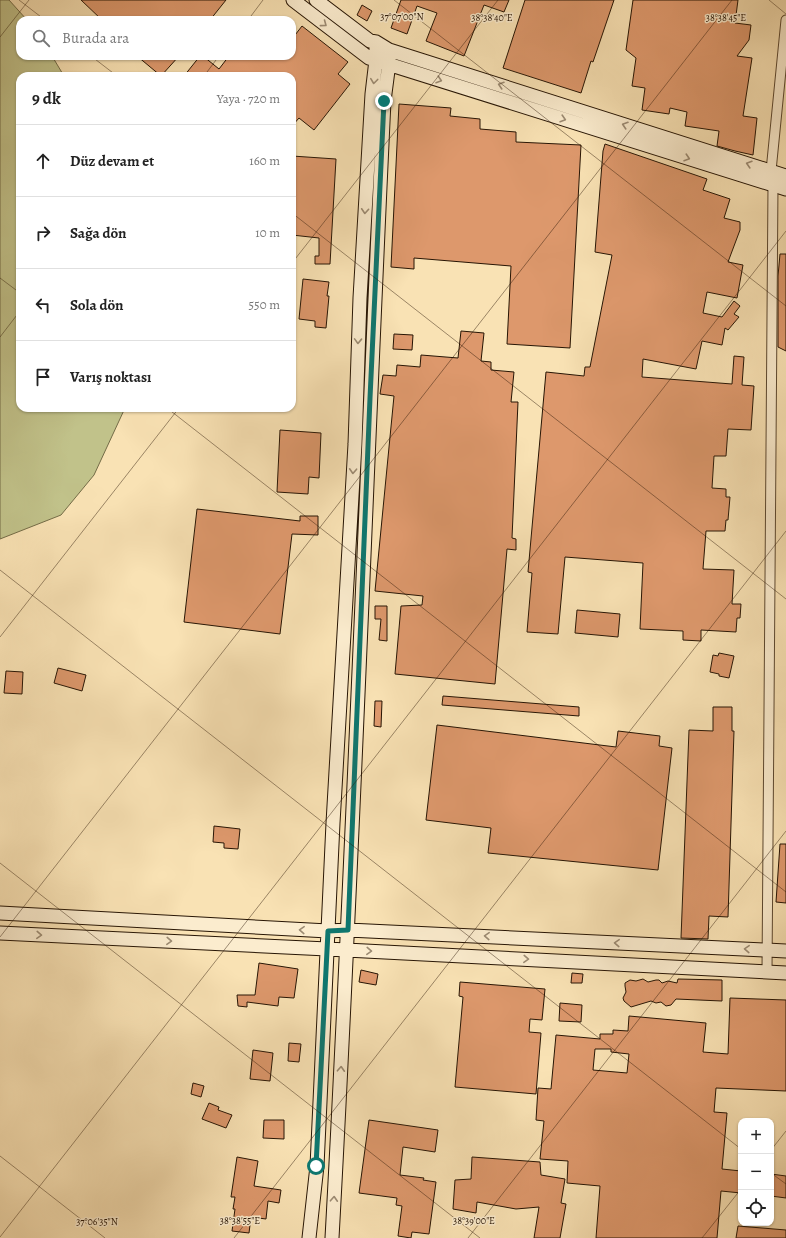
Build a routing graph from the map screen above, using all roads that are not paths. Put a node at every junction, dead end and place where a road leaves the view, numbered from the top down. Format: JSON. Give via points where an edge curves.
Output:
{"nodes":[{"id":1,"x":293,"y":0,"type":"edge"},
{"id":2,"x":316,"y":0,"type":"edge"},
{"id":3,"x":786,"y":20,"type":"edge"},
{"id":4,"x":376,"y":42,"type":"junction"},
{"id":5,"x":389,"y":50,"type":"junction"},
{"id":6,"x":383,"y":62,"type":"junction"},
{"id":7,"x":771,"y":171,"type":"junction"},
{"id":8,"x":786,"y":176,"type":"edge"},
{"id":9,"x":773,"y":185,"type":"junction"},
{"id":10,"x":786,"y":189,"type":"edge"},
{"id":11,"x":0,"y":913,"type":"edge"},
{"id":12,"x":348,"y":930,"type":"junction"},
{"id":13,"x":328,"y":931,"type":"junction"},
{"id":14,"x":0,"y":933,"type":"edge"},
{"id":15,"x":327,"y":949,"type":"junction"},
{"id":16,"x":347,"y":950,"type":"junction"},
{"id":17,"x":767,"y":950,"type":"junction"},
{"id":18,"x":786,"y":951,"type":"edge"},
{"id":19,"x":767,"y":972,"type":"junction"},
{"id":20,"x":786,"y":973,"type":"edge"},
{"id":21,"x":309,"y":1238,"type":"edge"},
{"id":22,"x":332,"y":1238,"type":"edge"}],
"edges":[{"from":1,"to":6,"type":"street","one_way":true,"via":[[369,58]]},
{"from":2,"to":4,"type":"street","via":[[370,41]]},
{"from":3,"to":7,"type":"street"},
{"from":4,"to":5,"type":"street"},
{"from":4,"to":6,"type":"street"},
{"from":5,"to":6,"type":"street"},
{"from":7,"to":5,"type":"street","one_way":true},
{"from":6,"to":9,"type":"street","one_way":true},
{"from":6,"to":12,"type":"street","via":[[384,101]]},
{"from":6,"to":13,"type":"street","one_way":true,"via":[[372,94]]},
{"from":7,"to":8,"type":"street"},
{"from":7,"to":9,"type":"street"},
{"from":9,"to":10,"type":"street"},
{"from":9,"to":17,"type":"street"},
{"from":13,"to":11,"type":"street","one_way":true},
{"from":12,"to":13,"type":"street"},
{"from":12,"to":16,"type":"street"},
{"from":17,"to":12,"type":"street","one_way":true},
{"from":13,"to":15,"type":"street"},
{"from":14,"to":15,"type":"street","one_way":true},
{"from":15,"to":16,"type":"street"},
{"from":15,"to":21,"type":"street","via":[[316,1166]]},
{"from":16,"to":19,"type":"street","one_way":true},
{"from":22,"to":16,"type":"street","one_way":true},
{"from":17,"to":18,"type":"street"},
{"from":17,"to":19,"type":"street"},
{"from":19,"to":20,"type":"street"}]}
